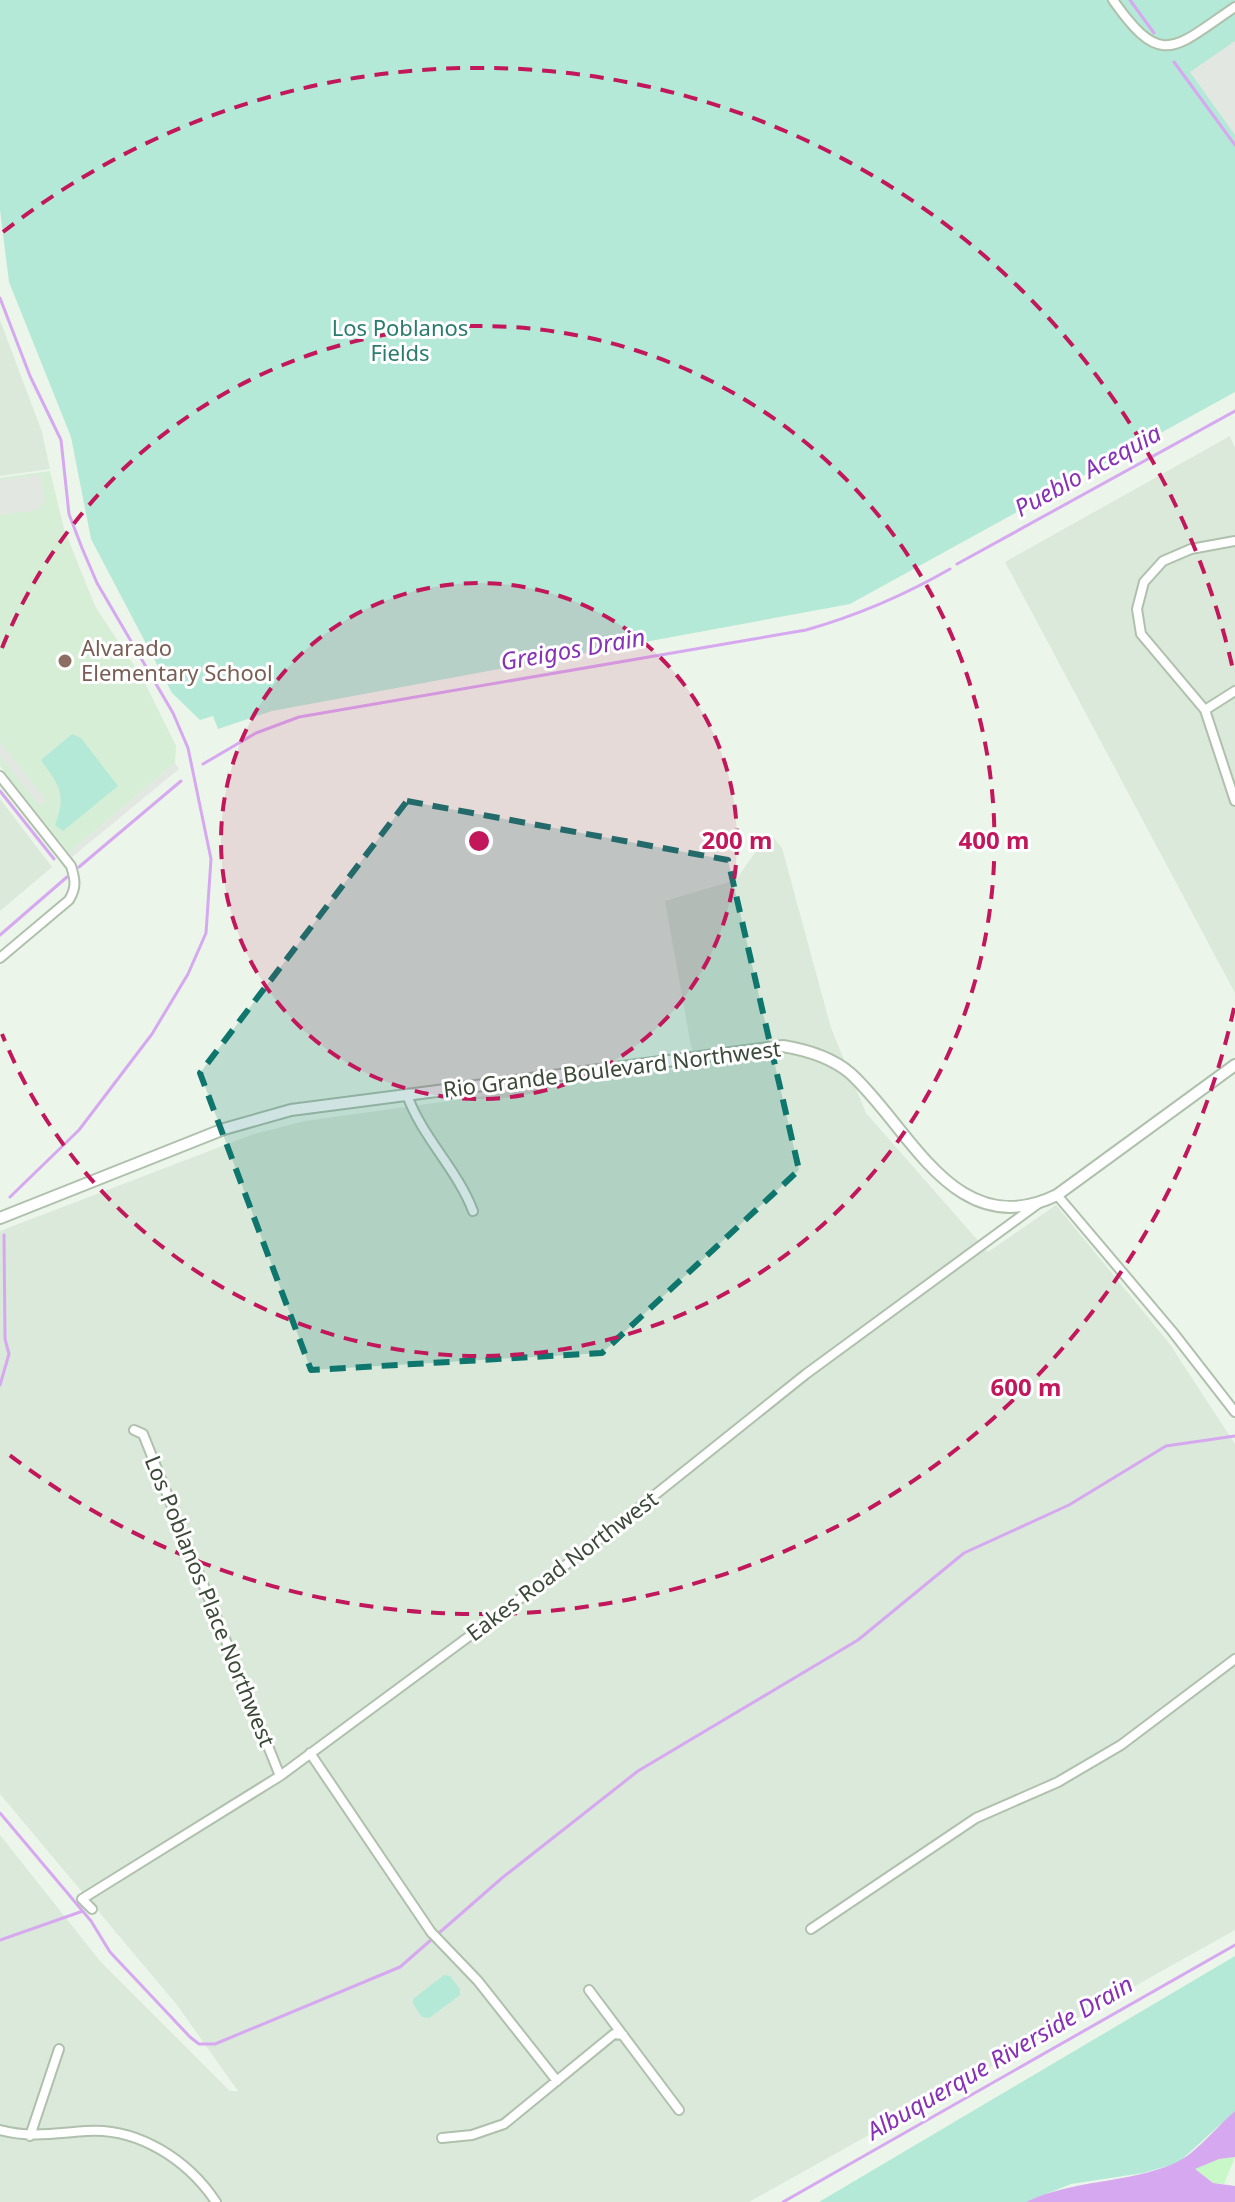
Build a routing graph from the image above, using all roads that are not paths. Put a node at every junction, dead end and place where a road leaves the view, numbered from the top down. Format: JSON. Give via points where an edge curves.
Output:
{"nodes":[{"id":1,"x":1113,"y":0,"type":"edge"},
{"id":2,"x":1235,"y":7,"type":"edge"},
{"id":3,"x":1235,"y":541,"type":"edge"},
{"id":4,"x":1235,"y":691,"type":"edge"},
{"id":5,"x":1205,"y":710,"type":"junction"},
{"id":6,"x":0,"y":776,"type":"edge"},
{"id":7,"x":1235,"y":801,"type":"edge"},
{"id":8,"x":0,"y":958,"type":"edge"},
{"id":9,"x":1235,"y":1065,"type":"edge"},
{"id":10,"x":407,"y":1095,"type":"junction"},
{"id":11,"x":1057,"y":1195,"type":"junction"},
{"id":12,"x":1039,"y":1203,"type":"junction"},
{"id":13,"x":473,"y":1211,"type":"dead end"},
{"id":14,"x":0,"y":1218,"type":"edge"},
{"id":15,"x":1235,"y":1412,"type":"edge"},
{"id":16,"x":134,"y":1430,"type":"dead end"},
{"id":17,"x":1235,"y":1659,"type":"edge"},
{"id":18,"x":310,"y":1753,"type":"junction"},
{"id":19,"x":280,"y":1776,"type":"junction"},
{"id":20,"x":92,"y":1909,"type":"dead end"},
{"id":21,"x":811,"y":1929,"type":"dead end"},
{"id":22,"x":589,"y":1990,"type":"dead end"},
{"id":23,"x":623,"y":2035,"type":"junction"},
{"id":24,"x":59,"y":2049,"type":"dead end"},
{"id":25,"x":557,"y":2081,"type":"junction"},
{"id":26,"x":679,"y":2110,"type":"dead end"},
{"id":27,"x":0,"y":2130,"type":"edge"},
{"id":28,"x":30,"y":2136,"type":"junction"},
{"id":29,"x":442,"y":2138,"type":"dead end"},
{"id":30,"x":216,"y":2202,"type":"edge"}],
"edges":[{"from":1,"to":2,"type":"street","via":[[1135,32],[1155,45],[1176,47]]},
{"from":3,"to":5,"type":"street","via":[[1191,549],[1163,561],[1144,582],[1137,609],[1141,634]]},
{"from":4,"to":5,"type":"street"},
{"from":5,"to":7,"type":"street"},
{"from":6,"to":8,"type":"street","via":[[71,866],[75,890]]},
{"from":9,"to":11,"type":"street","name":"Rio Grande Boulevard Northwest"},
{"from":10,"to":12,"type":"street","name":"Rio Grande Boulevard Northwest","via":[[754,1048],[804,1049],[848,1071],[947,1183],[985,1202]]},
{"from":10,"to":13,"type":"street"},
{"from":10,"to":14,"type":"street","name":"Rio Grande Boulevard Northwest","via":[[291,1110],[250,1122]]},
{"from":11,"to":12,"type":"street","name":"Rio Grande Boulevard Northwest"},
{"from":11,"to":15,"type":"street"},
{"from":12,"to":18,"type":"street","name":"Eakes Road Northwest","via":[[806,1374],[586,1550]]},
{"from":16,"to":19,"type":"street","name":"Los Poblanos Place Northwest","via":[[143,1434]]},
{"from":17,"to":21,"type":"street","via":[[1121,1745],[1058,1782],[976,1818]]},
{"from":18,"to":19,"type":"street","name":"Eakes Road Northwest"},
{"from":18,"to":25,"type":"street","via":[[431,1932],[478,1981]]},
{"from":19,"to":20,"type":"street","name":"Eakes Road Northwest","via":[[82,1899]]},
{"from":22,"to":23,"type":"street"},
{"from":23,"to":25,"type":"street","via":[[614,2034]]},
{"from":23,"to":26,"type":"street"},
{"from":24,"to":28,"type":"street"},
{"from":25,"to":29,"type":"street","via":[[504,2124]]},
{"from":27,"to":28,"type":"street"},
{"from":28,"to":30,"type":"street","via":[[90,2130],[130,2137],[168,2153]]}]}
